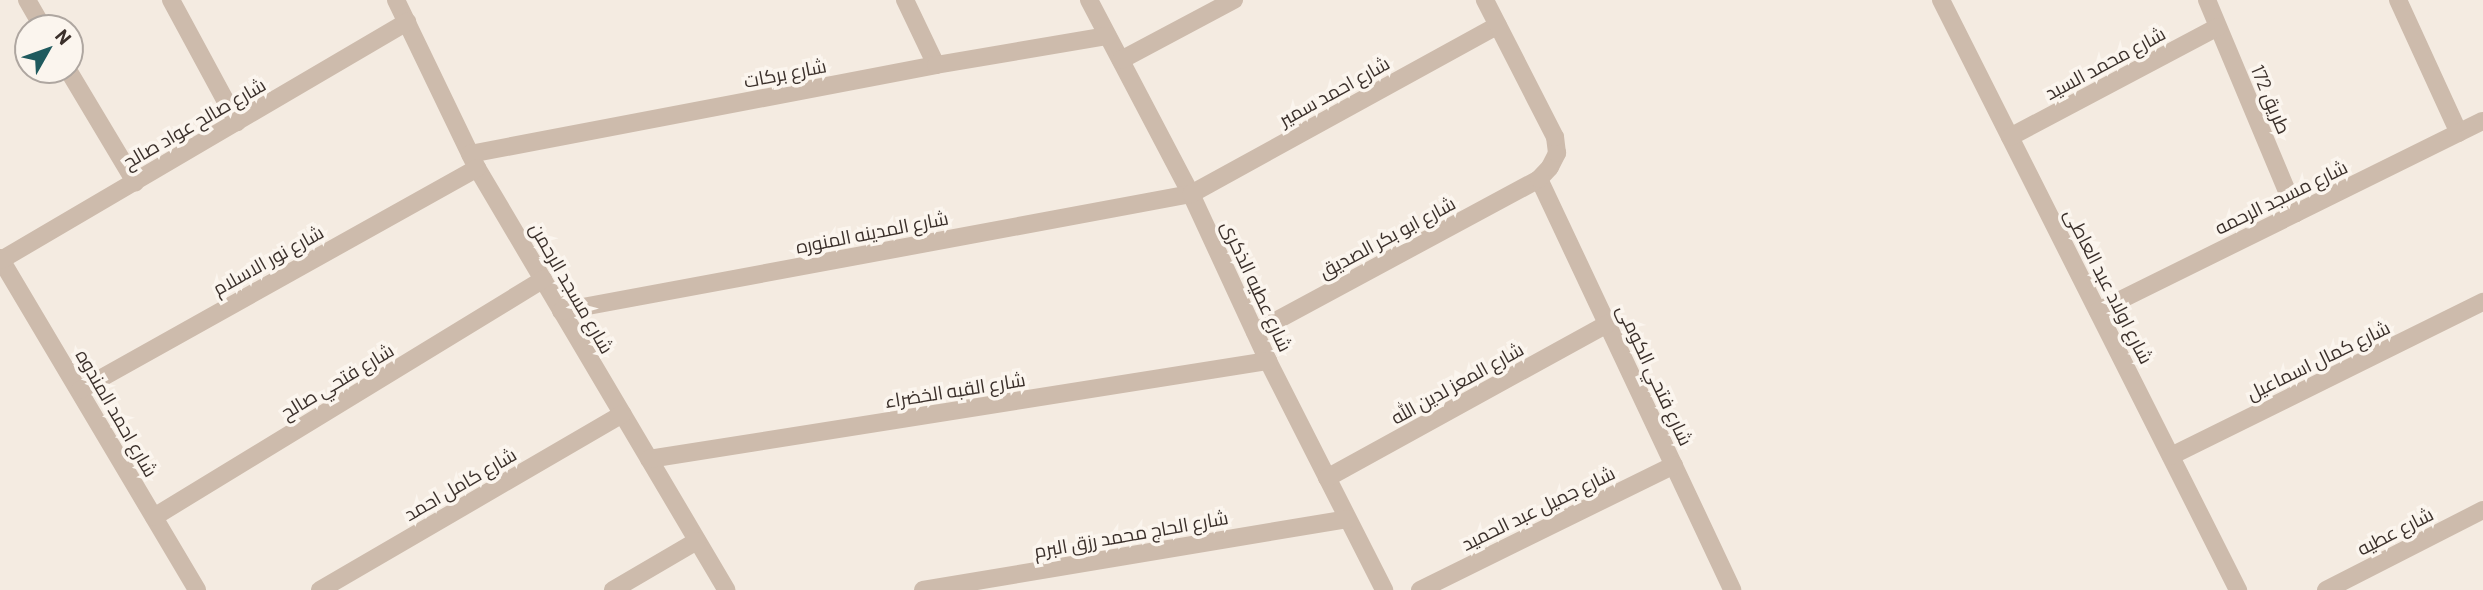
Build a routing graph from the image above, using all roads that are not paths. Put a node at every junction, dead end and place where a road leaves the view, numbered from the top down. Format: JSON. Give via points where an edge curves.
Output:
{"nodes":[{"id":1,"x":171,"y":0,"type":"edge"},
{"id":2,"x":396,"y":0,"type":"edge"},
{"id":3,"x":905,"y":0,"type":"edge"},
{"id":4,"x":1089,"y":0,"type":"edge"},
{"id":5,"x":1234,"y":0,"type":"edge"},
{"id":6,"x":1485,"y":0,"type":"edge"},
{"id":7,"x":1941,"y":0,"type":"edge"},
{"id":8,"x":2207,"y":0,"type":"edge"},
{"id":9,"x":2398,"y":0,"type":"edge"},
{"id":10,"x":407,"y":22,"type":"junction"},
{"id":11,"x":1498,"y":25,"type":"junction"},
{"id":12,"x":2218,"y":27,"type":"junction"},
{"id":13,"x":1108,"y":36,"type":"junction"},
{"id":14,"x":1121,"y":60,"type":"junction"},
{"id":15,"x":936,"y":65,"type":"junction"},
{"id":16,"x":76,"y":84,"type":"edge"},
{"id":17,"x":2483,"y":121,"type":"edge"},
{"id":18,"x":237,"y":122,"type":"junction"},
{"id":19,"x":2459,"y":132,"type":"junction"},
{"id":20,"x":2010,"y":137,"type":"junction"},
{"id":21,"x":474,"y":161,"type":"junction"},
{"id":22,"x":1539,"y":179,"type":"junction"},
{"id":23,"x":135,"y":182,"type":"junction"},
{"id":24,"x":1191,"y":194,"type":"junction"},
{"id":25,"x":2296,"y":213,"type":"junction"},
{"id":26,"x":1,"y":259,"type":"edge"},
{"id":27,"x":543,"y":280,"type":"junction"},
{"id":28,"x":2483,"y":302,"type":"edge"},
{"id":29,"x":561,"y":311,"type":"junction"},
{"id":30,"x":2098,"y":312,"type":"junction"},
{"id":31,"x":1607,"y":324,"type":"junction"},
{"id":32,"x":1255,"y":332,"type":"junction"},
{"id":33,"x":1268,"y":361,"type":"junction"},
{"id":34,"x":80,"y":390,"type":"junction"},
{"id":35,"x":622,"y":414,"type":"junction"},
{"id":36,"x":2171,"y":456,"type":"junction"},
{"id":37,"x":649,"y":460,"type":"junction"},
{"id":38,"x":1674,"y":465,"type":"junction"},
{"id":39,"x":1327,"y":478,"type":"junction"},
{"id":40,"x":2483,"y":510,"type":"edge"},
{"id":41,"x":154,"y":517,"type":"junction"},
{"id":42,"x":1347,"y":519,"type":"junction"},
{"id":43,"x":697,"y":541,"type":"junction"},
{"id":44,"x":197,"y":590,"type":"edge"},
{"id":45,"x":320,"y":590,"type":"edge"},
{"id":46,"x":613,"y":590,"type":"edge"},
{"id":47,"x":727,"y":590,"type":"edge"},
{"id":48,"x":922,"y":590,"type":"edge"},
{"id":49,"x":1384,"y":590,"type":"edge"},
{"id":50,"x":1420,"y":590,"type":"edge"},
{"id":51,"x":1732,"y":590,"type":"edge"},
{"id":52,"x":2238,"y":590,"type":"edge"},
{"id":53,"x":2326,"y":590,"type":"edge"}],
"edges":[{"from":1,"to":18,"type":"street"},
{"from":2,"to":10,"type":"street","name":"شارع مسجد الرحمن"},
{"from":3,"to":15,"type":"street"},
{"from":4,"to":13,"type":"street","name":"شارع عطيه الذكرى"},
{"from":5,"to":14,"type":"street"},
{"from":6,"to":11,"type":"street"},
{"from":7,"to":20,"type":"street","name":"شارع اولاد عبد العاطى"},
{"from":8,"to":12,"type":"street","name":"طريق 172"},
{"from":9,"to":19,"type":"street"},
{"from":10,"to":18,"type":"street","name":"شارع صالح عواد صالح"},
{"from":10,"to":21,"type":"street","name":"شارع مسجد الرحمن"},
{"from":11,"to":22,"type":"street","via":[[1555,137],[1557,153]]},
{"from":11,"to":24,"type":"street","name":"شارع احمد سمير"},
{"from":12,"to":20,"type":"street","name":"شارع محمد السيد"},
{"from":12,"to":25,"type":"street","name":"طريق 172"},
{"from":13,"to":14,"type":"street","name":"شارع عطيه الذكرى"},
{"from":13,"to":15,"type":"street","name":"شارع بركات"},
{"from":14,"to":24,"type":"street","name":"شارع عطيه الذكرى"},
{"from":15,"to":21,"type":"street","name":"شارع بركات"},
{"from":16,"to":23,"type":"street"},
{"from":17,"to":19,"type":"street","name":"شارع مسجد الرحمه"},
{"from":18,"to":23,"type":"street","name":"شارع صالح عواد صالح"},
{"from":19,"to":25,"type":"street","name":"شارع مسجد الرحمه"},
{"from":20,"to":30,"type":"street","name":"شارع اولاد عبد العاطى"},
{"from":21,"to":27,"type":"street","name":"شارع مسجد الرحمن"},
{"from":21,"to":34,"type":"street","name":"شارع نور الاسلام"},
{"from":22,"to":31,"type":"street","name":"شارع فتحي الكومى"},
{"from":22,"to":32,"type":"street","name":"شارع ابو بكر الصديق"},
{"from":23,"to":26,"type":"street","name":"شارع صالح عواد صالح"},
{"from":24,"to":29,"type":"street","name":"شارع المدينه المنوره"},
{"from":24,"to":32,"type":"street","name":"شارع عطيه الذكرى"},
{"from":25,"to":30,"type":"street","name":"شارع مسجد الرحمه"},
{"from":26,"to":34,"type":"street","name":"شارع احمد المندوه"},
{"from":27,"to":29,"type":"street","name":"شارع مسجد الرحمن"},
{"from":27,"to":41,"type":"street","name":"شارع فتحي صالح"},
{"from":28,"to":36,"type":"street","name":"شارع كمال اسماعيل"},
{"from":29,"to":35,"type":"street","name":"شارع مسجد الرحمن"},
{"from":30,"to":36,"type":"street","name":"شارع اولاد عبد العاطى"},
{"from":31,"to":38,"type":"street","name":"شارع فتحي الكومى"},
{"from":31,"to":39,"type":"street","name":"شارع المعز لدين الله"},
{"from":32,"to":33,"type":"street","name":"شارع عطيه الذكرى"},
{"from":33,"to":37,"type":"street","name":"شارع القبه الخضراء"},
{"from":33,"to":39,"type":"street","name":"شارع عطيه الذكرى"},
{"from":34,"to":41,"type":"street","name":"شارع احمد المندوه"},
{"from":35,"to":37,"type":"street","name":"شارع مسجد الرحمن"},
{"from":35,"to":45,"type":"street","name":"شارع كامل احمد"},
{"from":36,"to":52,"type":"street","name":"شارع اولاد عبد العاطى"},
{"from":37,"to":43,"type":"street","name":"شارع مسجد الرحمن"},
{"from":38,"to":50,"type":"street","name":"شارع جميل عبد الحميد"},
{"from":38,"to":51,"type":"street","name":"شارع فتحي الكومى"},
{"from":39,"to":42,"type":"street","name":"شارع عطيه الذكرى"},
{"from":40,"to":53,"type":"street","name":"شارع عطيه"},
{"from":41,"to":44,"type":"street","name":"شارع احمد المندوه"},
{"from":42,"to":48,"type":"street","name":"شارع الحاج محمد رزق البرم"},
{"from":42,"to":49,"type":"street","name":"شارع عطيه الذكرى"},
{"from":43,"to":46,"type":"street"},
{"from":43,"to":47,"type":"street","name":"شارع مسجد الرحمن"}]}
